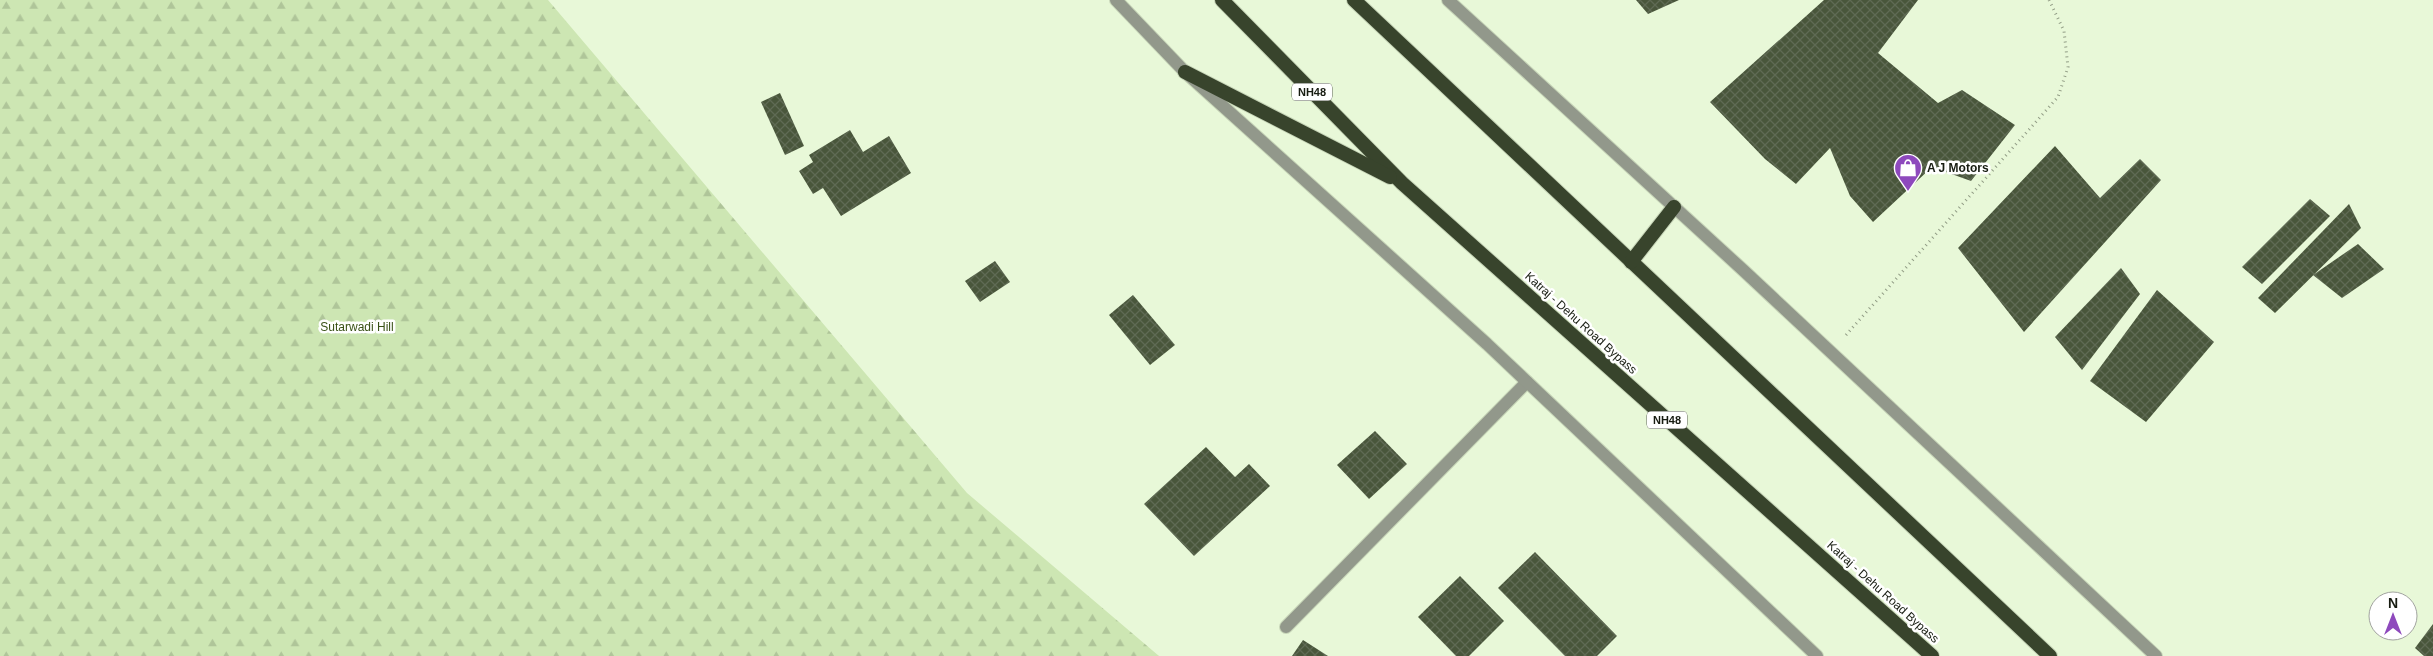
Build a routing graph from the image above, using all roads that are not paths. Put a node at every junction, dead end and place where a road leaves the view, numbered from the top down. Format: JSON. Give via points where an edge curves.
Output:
{"nodes":[{"id":1,"x":1116,"y":0,"type":"edge"},
{"id":2,"x":1222,"y":0,"type":"edge"},
{"id":3,"x":1354,"y":0,"type":"edge"},
{"id":4,"x":1448,"y":0,"type":"edge"},
{"id":5,"x":1184,"y":72,"type":"junction"},
{"id":6,"x":1402,"y":183,"type":"junction"},
{"id":7,"x":1674,"y":207,"type":"junction"},
{"id":8,"x":1631,"y":262,"type":"junction"},
{"id":9,"x":1527,"y":382,"type":"junction"},
{"id":10,"x":1286,"y":627,"type":"dead end"},
{"id":11,"x":1817,"y":656,"type":"edge"},
{"id":12,"x":1932,"y":656,"type":"edge"},
{"id":13,"x":2050,"y":656,"type":"edge"},
{"id":14,"x":2156,"y":656,"type":"edge"}],
"edges":[{"from":1,"to":5,"type":"street"},
{"from":2,"to":6,"type":"highway","name":"Katraj - Dehu Road Bypass","number":"NH48"},
{"from":3,"to":8,"type":"highway"},
{"from":4,"to":7,"type":"street"},
{"from":5,"to":6,"type":"highway"},
{"from":5,"to":9,"type":"street"},
{"from":6,"to":12,"type":"highway","name":"Katraj - Dehu Road Bypass","number":"NH48"},
{"from":7,"to":8,"type":"highway"},
{"from":7,"to":14,"type":"street"},
{"from":8,"to":13,"type":"highway"},
{"from":9,"to":10,"type":"street"},
{"from":9,"to":11,"type":"street"}]}
